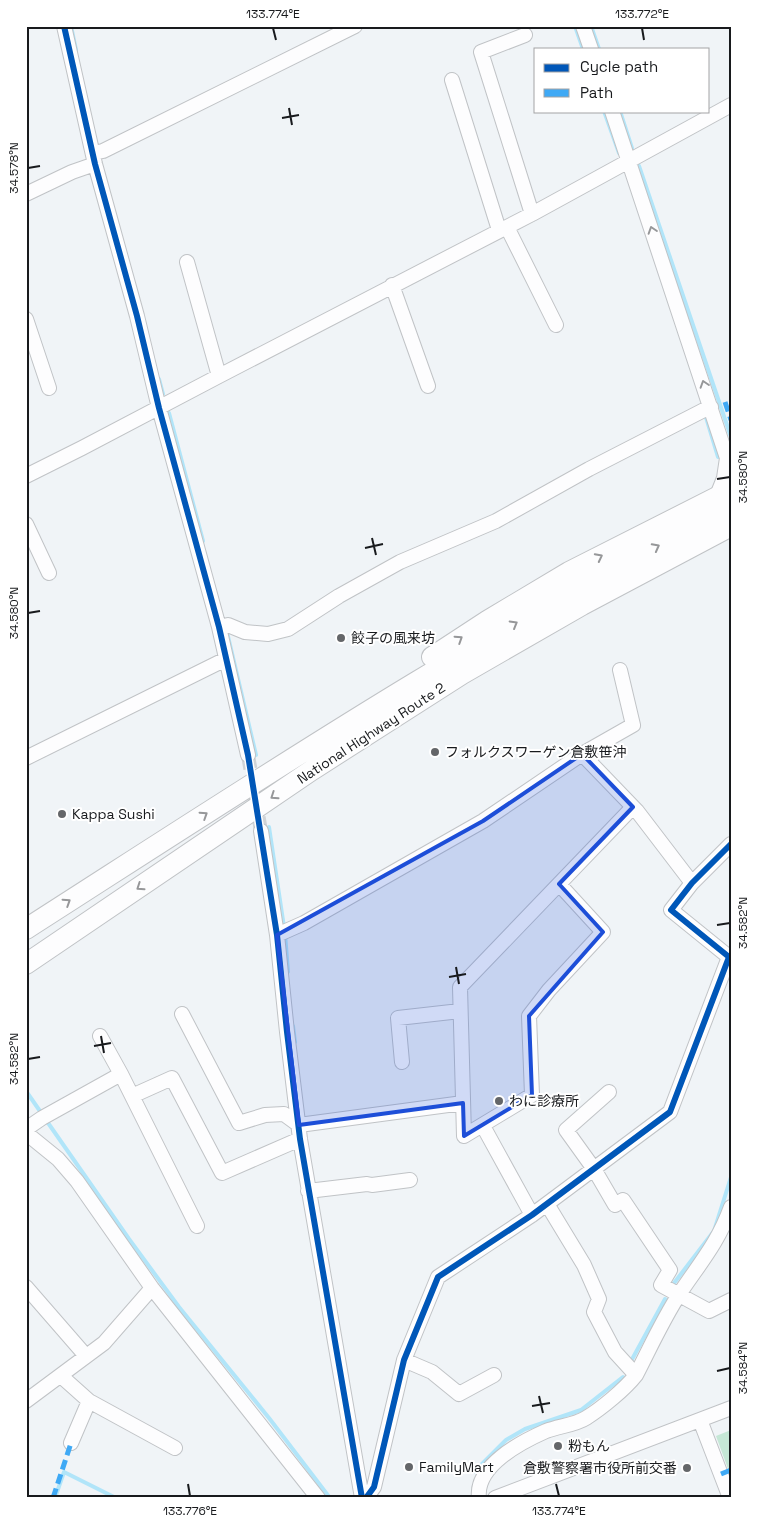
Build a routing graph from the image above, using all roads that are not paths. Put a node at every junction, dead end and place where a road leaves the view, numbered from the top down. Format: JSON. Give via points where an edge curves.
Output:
{"nodes":[{"id":1,"x":64,"y":26,"type":"edge"},
{"id":2,"x":355,"y":26,"type":"edge"},
{"id":3,"x":583,"y":26,"type":"edge"},
{"id":4,"x":525,"y":35,"type":"dead end"},
{"id":5,"x":591,"y":48,"type":"edge"},
{"id":6,"x":452,"y":80,"type":"dead end"},
{"id":7,"x":731,"y":105,"type":"edge"},
{"id":8,"x":612,"y":112,"type":"edge"},
{"id":9,"x":96,"y":155,"type":"junction"},
{"id":10,"x":629,"y":161,"type":"junction"},
{"id":11,"x":26,"y":194,"type":"edge"},
{"id":12,"x":532,"y":214,"type":"junction"},
{"id":13,"x":503,"y":228,"type":"junction"},
{"id":14,"x":187,"y":262,"type":"dead end"},
{"id":15,"x":392,"y":286,"type":"junction"},
{"id":16,"x":26,"y":319,"type":"edge"},
{"id":17,"x":556,"y":325,"type":"dead end"},
{"id":18,"x":219,"y":376,"type":"junction"},
{"id":19,"x":428,"y":386,"type":"dead end"},
{"id":20,"x":49,"y":388,"type":"dead end"},
{"id":21,"x":159,"y":408,"type":"junction"},
{"id":22,"x":706,"y":409,"type":"junction"},
{"id":23,"x":26,"y":476,"type":"edge"},
{"id":24,"x":727,"y":515,"type":"edge"},
{"id":25,"x":26,"y":524,"type":"edge"},
{"id":26,"x":49,"y":573,"type":"dead end"},
{"id":27,"x":223,"y":626,"type":"junction"},
{"id":28,"x":226,"y":659,"type":"junction"},
{"id":29,"x":620,"y":670,"type":"dead end"},
{"id":30,"x":582,"y":754,"type":"junction"},
{"id":31,"x":248,"y":755,"type":"tunnel mouth"},
{"id":32,"x":26,"y":758,"type":"edge"},
{"id":33,"x":633,"y":807,"type":"junction"},
{"id":34,"x":261,"y":831,"type":"tunnel mouth"},
{"id":35,"x":731,"y":844,"type":"edge"},
{"id":36,"x":692,"y":883,"type":"junction"},
{"id":37,"x":559,"y":884,"type":"junction"},
{"id":38,"x":26,"y":929,"type":"edge"},
{"id":39,"x":282,"y":933,"type":"junction"},
{"id":40,"x":26,"y":964,"type":"edge"},
{"id":41,"x":460,"y":1011,"type":"junction"},
{"id":42,"x":182,"y":1014,"type":"dead end"},
{"id":43,"x":100,"y":1036,"type":"dead end"},
{"id":44,"x":402,"y":1062,"type":"dead end"},
{"id":45,"x":121,"y":1074,"type":"junction"},
{"id":46,"x":608,"y":1092,"type":"dead end"},
{"id":47,"x":132,"y":1096,"type":"junction"},
{"id":48,"x":463,"y":1103,"type":"junction"},
{"id":49,"x":483,"y":1126,"type":"junction"},
{"id":50,"x":302,"y":1128,"type":"junction"},
{"id":51,"x":26,"y":1130,"type":"edge"},
{"id":52,"x":26,"y":1133,"type":"edge"},
{"id":53,"x":594,"y":1169,"type":"junction"},
{"id":54,"x":410,"y":1180,"type":"dead end"},
{"id":55,"x":313,"y":1190,"type":"junction"},
{"id":56,"x":547,"y":1204,"type":"junction"},
{"id":57,"x":731,"y":1207,"type":"edge"},
{"id":58,"x":532,"y":1215,"type":"junction"},
{"id":59,"x":198,"y":1226,"type":"dead end"},
{"id":60,"x":26,"y":1287,"type":"edge"},
{"id":61,"x":152,"y":1288,"type":"junction"},
{"id":62,"x":679,"y":1294,"type":"junction"},
{"id":63,"x":731,"y":1300,"type":"edge"},
{"id":64,"x":86,"y":1356,"type":"junction"},
{"id":65,"x":404,"y":1360,"type":"junction"},
{"id":66,"x":494,"y":1375,"type":"dead end"},
{"id":67,"x":636,"y":1375,"type":"junction"},
{"id":68,"x":61,"y":1376,"type":"junction"},
{"id":69,"x":26,"y":1400,"type":"edge"},
{"id":70,"x":89,"y":1401,"type":"junction"},
{"id":71,"x":731,"y":1408,"type":"edge"},
{"id":72,"x":700,"y":1420,"type":"junction"},
{"id":73,"x":72,"y":1443,"type":"dead end"},
{"id":74,"x":175,"y":1448,"type":"dead end"},
{"id":75,"x":318,"y":1498,"type":"edge"},
{"id":76,"x":362,"y":1498,"type":"edge"},
{"id":77,"x":366,"y":1498,"type":"edge"},
{"id":78,"x":479,"y":1498,"type":"edge"},
{"id":79,"x":495,"y":1498,"type":"edge"},
{"id":80,"x":730,"y":1498,"type":"edge"}],
"edges":[{"from":1,"to":9,"type":"street"},
{"from":2,"to":9,"type":"street"},
{"from":3,"to":5,"type":"street"},
{"from":4,"to":12,"type":"street","via":[[481,52]]},
{"from":6,"to":13,"type":"street"},
{"from":7,"to":10,"type":"street"},
{"from":8,"to":10,"type":"street"},
{"from":9,"to":11,"type":"street","via":[[72,172]]},
{"from":9,"to":21,"type":"street"},
{"from":10,"to":12,"type":"street"},
{"from":22,"to":10,"type":"street","one_way":true},
{"from":12,"to":13,"type":"street"},
{"from":13,"to":15,"type":"street"},
{"from":13,"to":17,"type":"street"},
{"from":14,"to":18,"type":"street"},
{"from":15,"to":18,"type":"street"},
{"from":15,"to":19,"type":"street"},
{"from":16,"to":20,"type":"street"},
{"from":18,"to":21,"type":"street"},
{"from":21,"to":23,"type":"street"},
{"from":21,"to":27,"type":"street"},
{"from":22,"to":24,"type":"street","via":[[727,458],[724,478]]},
{"from":22,"to":27,"type":"street","via":[[496,521],[400,562],[288,629],[268,634]]},
{"from":38,"to":24,"type":"highway","name":"National Highway Route 2","one_way":true,"via":[[446,663],[574,590]]},
{"from":24,"to":40,"type":"highway","name":"National Highway Route 2","one_way":true,"via":[[582,605],[462,674],[312,770]]},
{"from":25,"to":26,"type":"street"},
{"from":27,"to":28,"type":"street"},
{"from":28,"to":31,"type":"street"},
{"from":28,"to":32,"type":"street"},
{"from":29,"to":30,"type":"street","via":[[633,726]]},
{"from":30,"to":33,"type":"street"},
{"from":30,"to":39,"type":"street","via":[[483,821]]},
{"from":33,"to":36,"type":"street"},
{"from":33,"to":37,"type":"street"},
{"from":34,"to":39,"type":"street"},
{"from":35,"to":36,"type":"street"},
{"from":36,"to":53,"type":"street","via":[[671,910],[728,957],[670,1112]]},
{"from":37,"to":41,"type":"street","via":[[460,987]]},
{"from":37,"to":49,"type":"street","via":[[603,932],[529,1016],[532,1095]]},
{"from":39,"to":50,"type":"street","via":[[287,1032]]},
{"from":41,"to":44,"type":"street","via":[[398,1018]]},
{"from":41,"to":48,"type":"street"},
{"from":42,"to":50,"type":"street","via":[[239,1124],[265,1115],[284,1114]]},
{"from":43,"to":45,"type":"street"},
{"from":45,"to":47,"type":"street"},
{"from":45,"to":51,"type":"street"},
{"from":46,"to":53,"type":"street","via":[[566,1130]]},
{"from":47,"to":50,"type":"street","via":[[172,1078],[222,1173]]},
{"from":47,"to":59,"type":"street"},
{"from":48,"to":49,"type":"street","via":[[464,1136]]},
{"from":48,"to":50,"type":"street"},
{"from":49,"to":58,"type":"street"},
{"from":50,"to":55,"type":"street"},
{"from":52,"to":61,"type":"street","via":[[58,1159],[77,1181]]},
{"from":53,"to":56,"type":"street"},
{"from":53,"to":62,"type":"street","via":[[615,1205],[623,1200],[670,1270],[661,1285]]},
{"from":54,"to":55,"type":"street"},
{"from":55,"to":76,"type":"street"},
{"from":56,"to":58,"type":"street"},
{"from":56,"to":67,"type":"street","via":[[584,1265],[599,1299],[594,1312],[598,1320],[615,1352]]},
{"from":57,"to":62,"type":"street","via":[[713,1247]]},
{"from":58,"to":65,"type":"street","via":[[438,1277]]},
{"from":60,"to":64,"type":"street"},
{"from":61,"to":64,"type":"street","via":[[104,1343]]},
{"from":61,"to":75,"type":"street"},
{"from":62,"to":63,"type":"street","via":[[709,1311]]},
{"from":62,"to":67,"type":"street"},
{"from":64,"to":68,"type":"street"},
{"from":65,"to":66,"type":"street","via":[[432,1372],[459,1394]]},
{"from":65,"to":77,"type":"street","via":[[374,1487]]},
{"from":67,"to":78,"type":"street","via":[[585,1418],[523,1442],[500,1457],[483,1476]]},
{"from":68,"to":69,"type":"street"},
{"from":68,"to":70,"type":"street"},
{"from":70,"to":73,"type":"street"},
{"from":70,"to":74,"type":"street"},
{"from":71,"to":72,"type":"street"},
{"from":72,"to":79,"type":"street"},
{"from":72,"to":80,"type":"street"}]}
